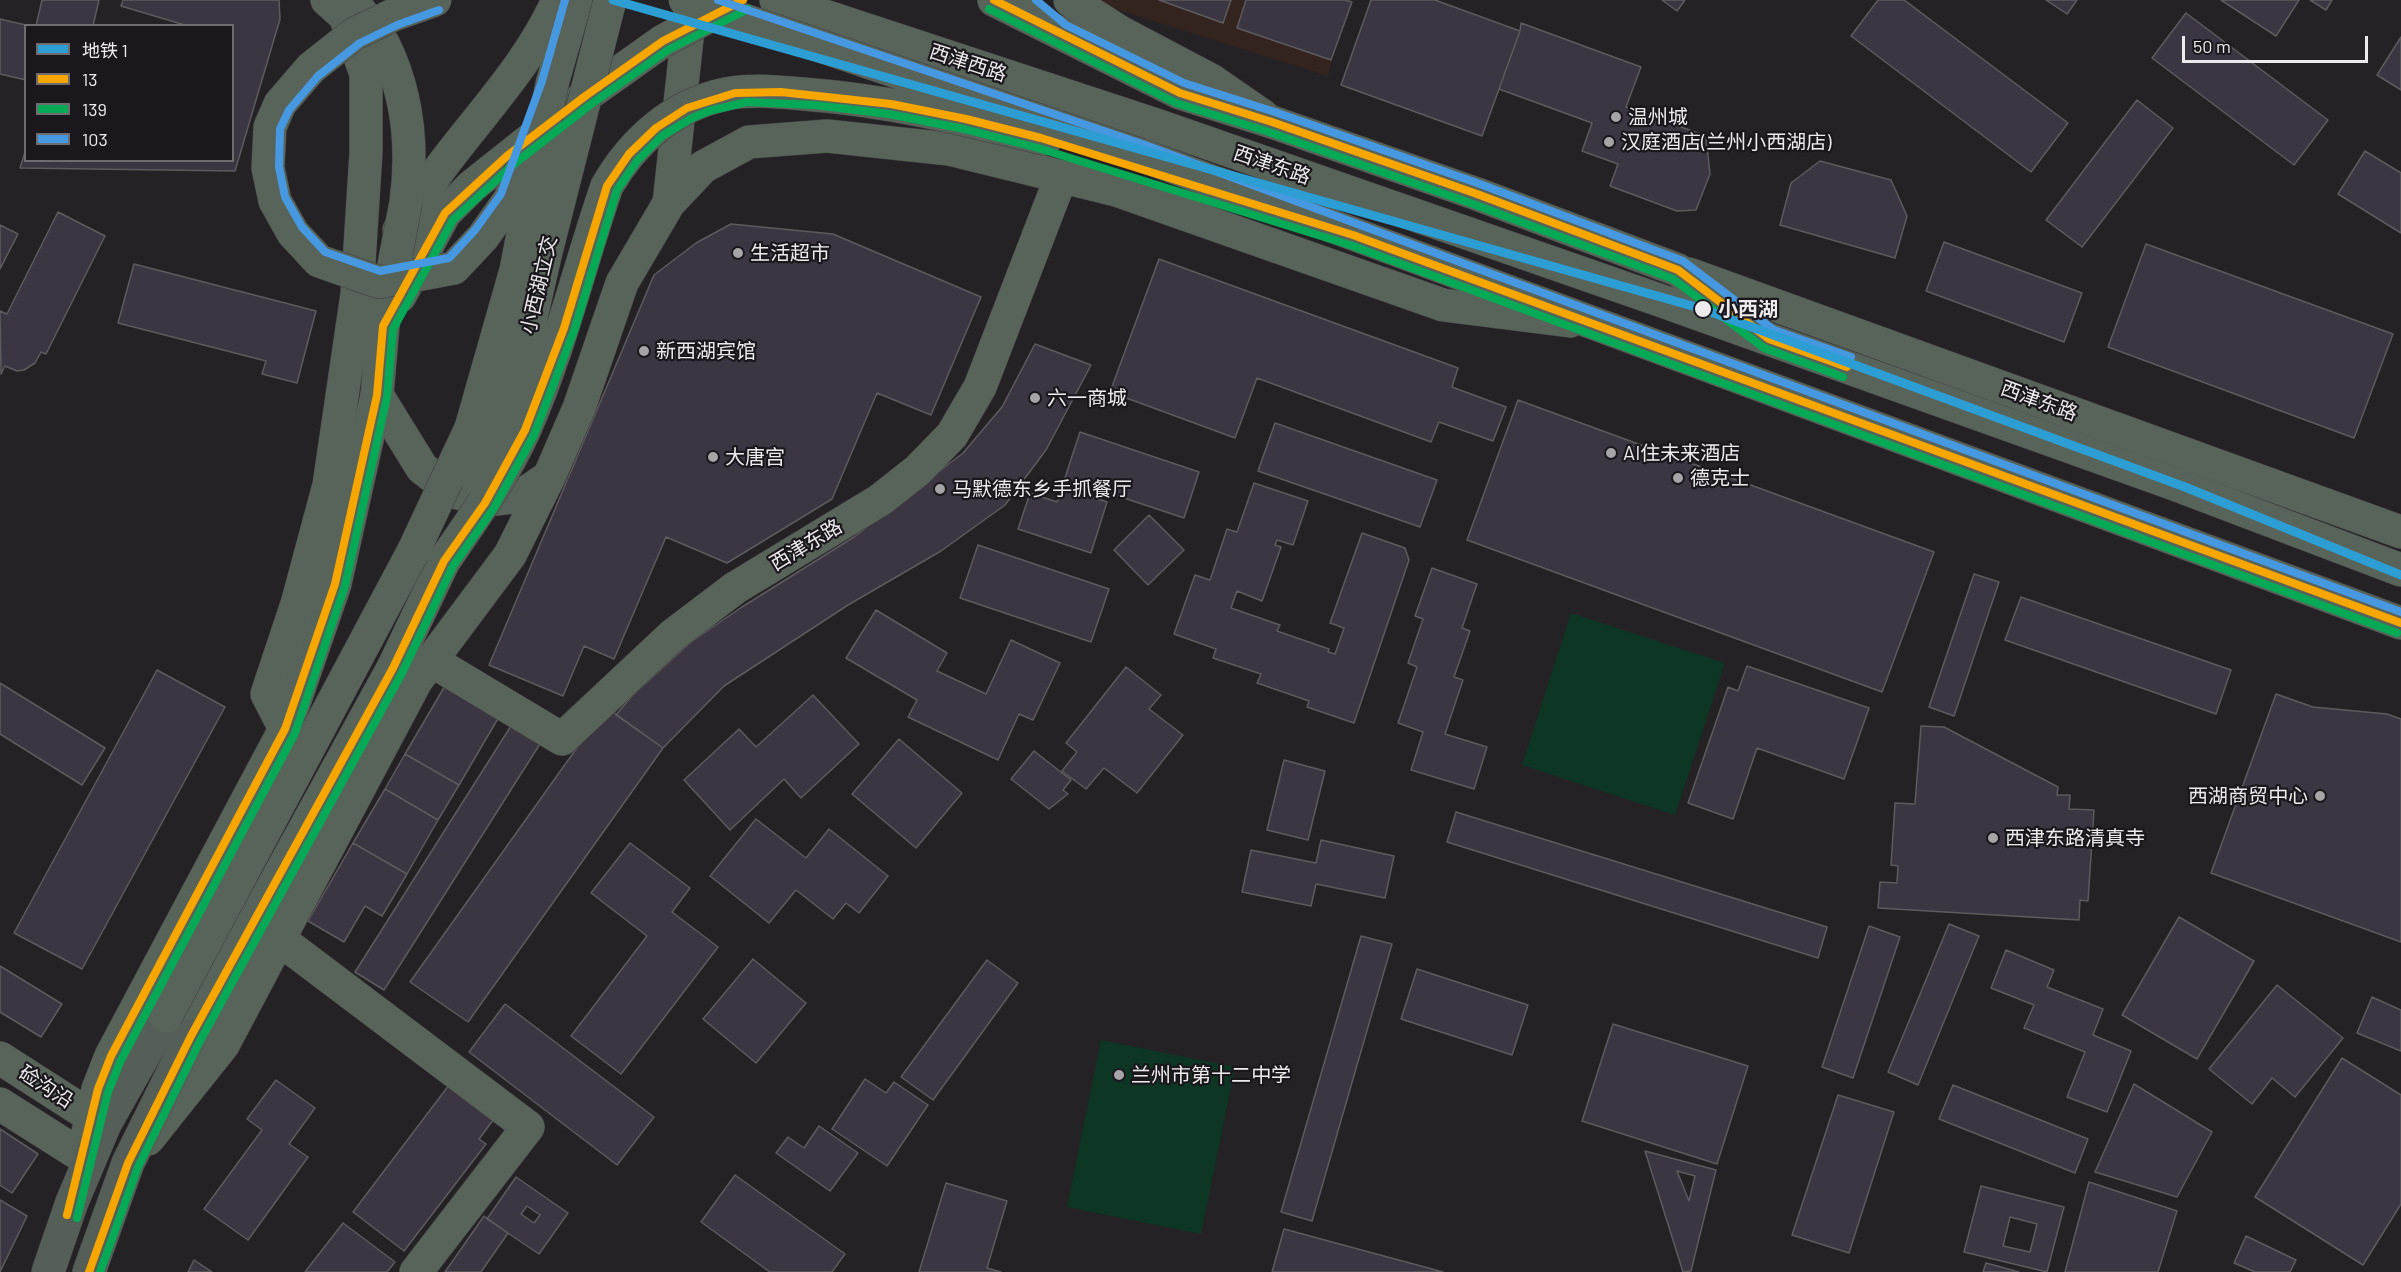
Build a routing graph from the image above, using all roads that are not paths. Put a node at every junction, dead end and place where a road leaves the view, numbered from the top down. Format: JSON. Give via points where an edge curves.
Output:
{"nodes":[{"id":1,"x":327,"y":0,"type":"edge"},
{"id":2,"x":352,"y":0,"type":"edge"},
{"id":3,"x":435,"y":0,"type":"edge"},
{"id":4,"x":558,"y":0,"type":"edge"},
{"id":5,"x":576,"y":0,"type":"edge"},
{"id":6,"x":610,"y":0,"type":"edge"},
{"id":7,"x":685,"y":0,"type":"edge"},
{"id":8,"x":692,"y":0,"type":"edge"},
{"id":9,"x":742,"y":0,"type":"edge"},
{"id":10,"x":776,"y":0,"type":"edge"},
{"id":11,"x":994,"y":0,"type":"edge"},
{"id":12,"x":1020,"y":0,"type":"edge"},
{"id":13,"x":1070,"y":0,"type":"edge"},
{"id":14,"x":1060,"y":34,"type":"junction"},
{"id":15,"x":552,"y":84,"type":"junction"},
{"id":16,"x":1272,"y":122,"type":"junction"},
{"id":17,"x":1159,"y":126,"type":"joint"},
{"id":18,"x":1061,"y":177,"type":"junction"},
{"id":19,"x":669,"y":203,"type":"junction"},
{"id":20,"x":1353,"y":235,"type":"junction"},
{"id":21,"x":1678,"y":270,"type":"junction"},
{"id":22,"x":357,"y":294,"type":"junction"},
{"id":23,"x":1588,"y":323,"type":"junction"},
{"id":24,"x":383,"y":326,"type":"junction"},
{"id":25,"x":1769,"y":339,"type":"junction"},
{"id":26,"x":377,"y":395,"type":"junction"},
{"id":27,"x":549,"y":477,"type":"junction"},
{"id":28,"x":2401,"y":532,"type":"edge"},
{"id":29,"x":444,"y":561,"type":"junction"},
{"id":30,"x":2401,"y":570,"type":"edge"},
{"id":31,"x":2401,"y":623,"type":"edge"},
{"id":32,"x":432,"y":661,"type":"junction"},
{"id":33,"x":285,"y":729,"type":"junction"},
{"id":34,"x":279,"y":939,"type":"junction"},
{"id":35,"x":166,"y":1016,"type":"joint"},
{"id":36,"x":191,"y":1036,"type":"joint"},
{"id":37,"x":0,"y":1058,"type":"edge"},
{"id":38,"x":0,"y":1104,"type":"edge"},
{"id":39,"x":92,"y":1117,"type":"junction"},
{"id":40,"x":82,"y":1156,"type":"junction"},
{"id":41,"x":128,"y":1163,"type":"junction"},
{"id":42,"x":72,"y":1202,"type":"junction"},
{"id":43,"x":48,"y":1272,"type":"edge"},
{"id":44,"x":89,"y":1272,"type":"edge"},
{"id":45,"x":416,"y":1272,"type":"edge"}],
"edges":[{"from":1,"to":22,"type":"street","via":[[345,16],[366,74],[366,152]]},
{"from":2,"to":24,"type":"main road","bridge":true,"via":[[383,44],[403,94],[408,139],[406,202]]},
{"from":3,"to":15,"type":"main road","bridge":true,"via":[[354,34],[311,68],[280,104],[270,127],[268,168],[275,201],[293,233],[319,261],[379,282],[454,268],[510,199]]},
{"from":4,"to":22,"type":"street","via":[[546,28],[446,160]]},
{"from":5,"to":15,"type":"main road"},
{"from":6,"to":29,"type":"main road","name":"小西湖立交","bridge":true,"via":[[516,383]]},
{"from":7,"to":20,"type":"main road","name":"西津东路","bridge":true,"via":[[1141,155]]},
{"from":8,"to":19,"type":"street"},
{"from":9,"to":24,"type":"main road","bridge":true,"via":[[663,40],[472,186],[445,213]]},
{"from":10,"to":17,"type":"main road","name":"西津西路"},
{"from":11,"to":14,"type":"main road"},
{"from":12,"to":14,"type":"main road"},
{"from":13,"to":16,"type":"street","via":[[1120,32],[1211,80]]},
{"from":14,"to":16,"type":"main road","via":[[1180,93]]},
{"from":15,"to":35,"type":"main road","bridge":true,"via":[[516,270],[471,429],[414,550]]},
{"from":16,"to":21,"type":"main road"},
{"from":17,"to":25,"type":"main road","name":"西津东路"},
{"from":18,"to":19,"type":"street","name":"西津东路","via":[[950,149],[827,136],[748,142],[703,167]]},
{"from":18,"to":23,"type":"street","name":"西津东路","via":[[1116,190],[1443,305]]},
{"from":18,"to":32,"type":"street","name":"西津东路","via":[[980,387],[952,435],[918,470],[880,500],[726,594],[673,635],[562,739]]},
{"from":19,"to":27,"type":"street","via":[[622,283],[579,408]]},
{"from":20,"to":23,"type":"main road","name":"西津东路"},
{"from":20,"to":29,"type":"main road","bridge":true,"via":[[1046,139],[906,106],[790,93],[727,94],[700,101],[655,127],[635,145],[607,186],[564,328],[525,430],[485,503]]},
{"from":21,"to":25,"type":"main road"},
{"from":21,"to":28,"type":"street","name":"西津东路"},
{"from":22,"to":33,"type":"street","via":[[329,485],[297,604],[267,694]]},
{"from":23,"to":31,"type":"main road","name":"西津东路"},
{"from":24,"to":26,"type":"main road"},
{"from":25,"to":30,"type":"main road","name":"西津东路"},
{"from":26,"to":27,"type":"street","via":[[431,475],[453,492],[488,500],[521,496]]},
{"from":26,"to":33,"type":"main road","via":[[335,584]]},
{"from":27,"to":32,"type":"street","via":[[510,555]]},
{"from":29,"to":36,"type":"main road","via":[[393,668]]},
{"from":32,"to":34,"type":"street","via":[[416,681]]},
{"from":33,"to":39,"type":"main road","via":[[111,1056]]},
{"from":34,"to":41,"type":"street","via":[[223,1045]]},
{"from":34,"to":45,"type":"street","via":[[528,1127]]},
{"from":35,"to":42,"type":"highway","via":[[105,1124]]},
{"from":36,"to":41,"type":"highway"},
{"from":37,"to":39,"type":"street","name":"硷沟沿"},
{"from":38,"to":40,"type":"street","name":"硷沟沿"},
{"from":39,"to":40,"type":"main road"},
{"from":40,"to":42,"type":"main road"},
{"from":41,"to":44,"type":"highway"},
{"from":42,"to":43,"type":"highway"}]}
